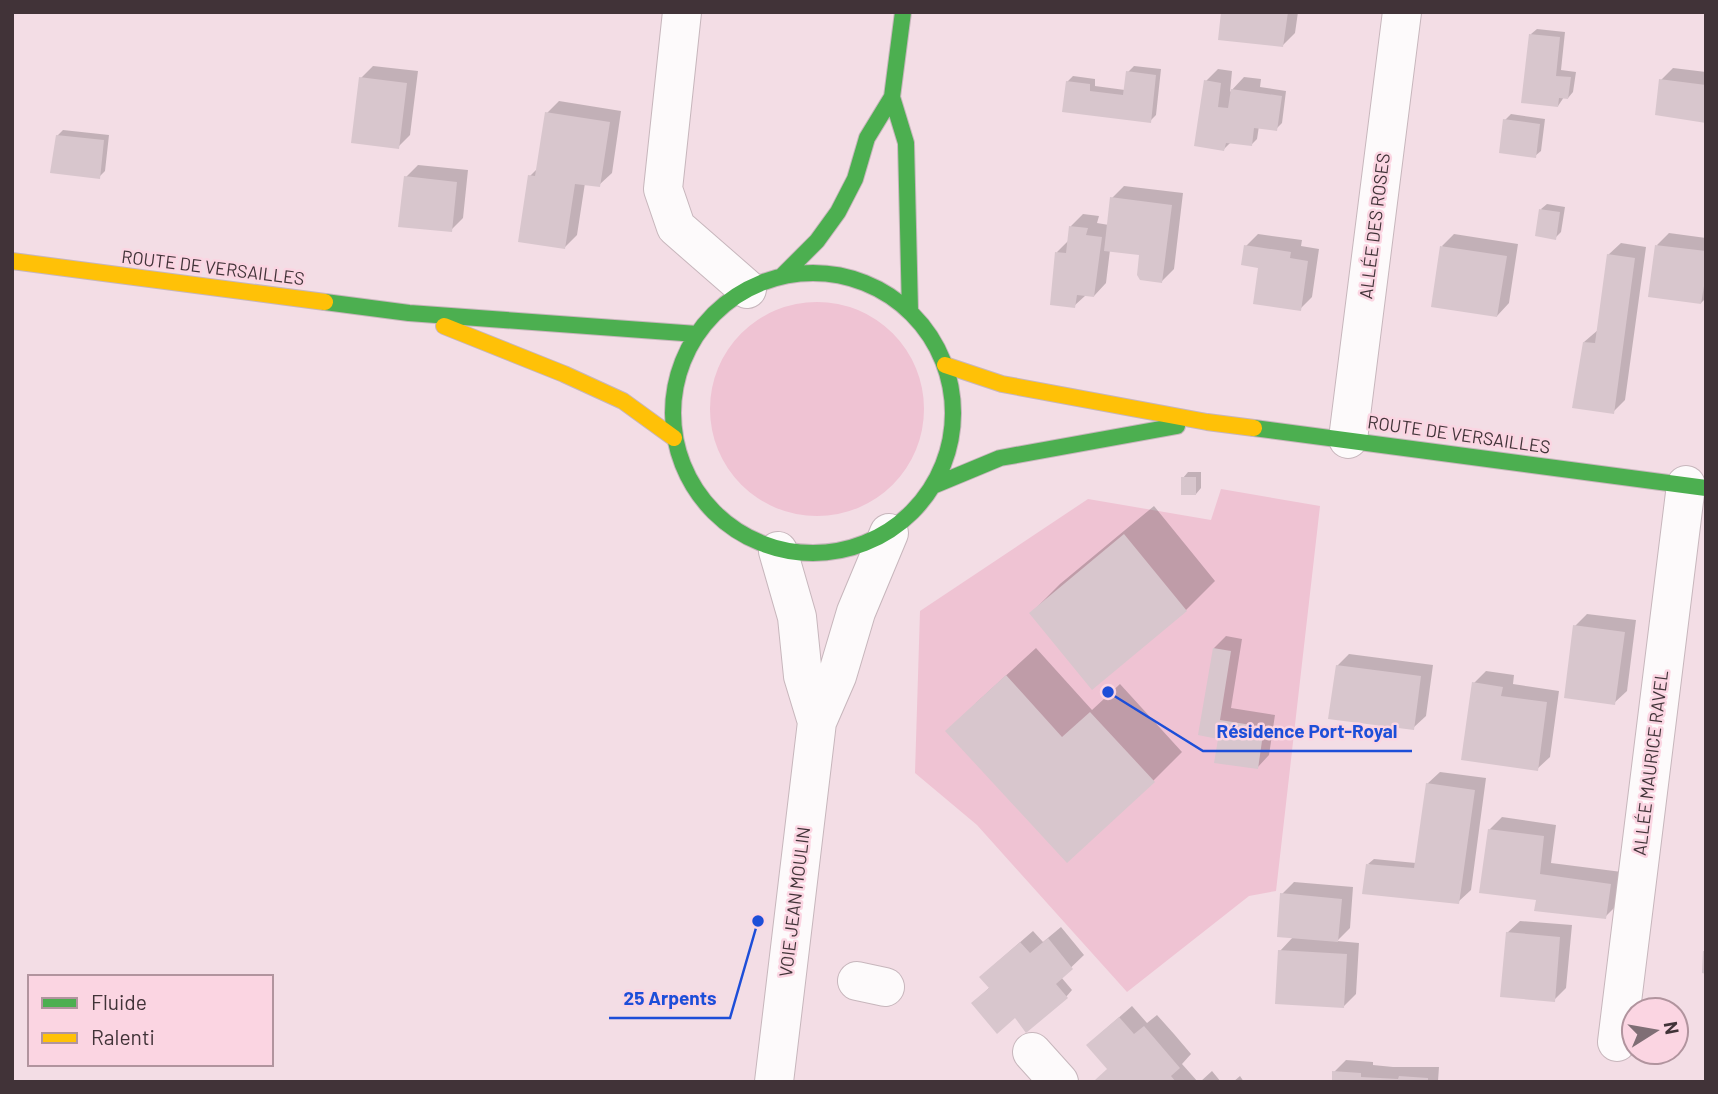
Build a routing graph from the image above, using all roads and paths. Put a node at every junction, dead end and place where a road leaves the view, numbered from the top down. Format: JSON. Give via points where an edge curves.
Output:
{"nodes":[{"id":1,"x":682,"y":12,"type":"edge"},
{"id":2,"x":903,"y":12,"type":"edge"},
{"id":3,"x":1402,"y":12,"type":"edge"},
{"id":4,"x":892,"y":97,"type":"junction"},
{"id":5,"x":12,"y":261,"type":"edge"},
{"id":6,"x":782,"y":276,"type":"junction"},
{"id":7,"x":747,"y":289,"type":"junction"},
{"id":8,"x":910,"y":311,"type":"junction"},
{"id":9,"x":409,"y":313,"type":"junction"},
{"id":10,"x":696,"y":334,"type":"junction"},
{"id":11,"x":945,"y":365,"type":"junction"},
{"id":12,"x":1207,"y":422,"type":"junction"},
{"id":13,"x":674,"y":438,"type":"junction"},
{"id":14,"x":1348,"y":439,"type":"junction"},
{"id":15,"x":935,"y":485,"type":"junction"},
{"id":16,"x":1696,"y":486,"type":"edge"},
{"id":17,"x":889,"y":533,"type":"junction"},
{"id":18,"x":778,"y":551,"type":"junction"},
{"id":19,"x":817,"y":722,"type":"junction"},
{"id":20,"x":1617,"y":1042,"type":"dead end"},
{"id":21,"x":1032,"y":1052,"type":"dead end"},
{"id":22,"x":774,"y":1082,"type":"edge"},
{"id":23,"x":1059,"y":1082,"type":"edge"}],
"edges":[{"from":1,"to":7,"type":"street","via":[[663,189],[676,227]]},
{"from":2,"to":4,"type":"main road"},
{"from":3,"to":14,"type":"street","name":"ALLÉE DES ROSES"},
{"from":4,"to":6,"type":"main road","via":[[867,138],[838,212]]},
{"from":4,"to":8,"type":"main road","via":[[906,143]]},
{"from":5,"to":9,"type":"main road","name":"ROUTE DE VERSAILLES"},
{"from":6,"to":7,"type":"main road"},
{"from":6,"to":8,"type":"main road","via":[[819,272],[871,285]]},
{"from":7,"to":10,"type":"main road","via":[[720,307]]},
{"from":8,"to":11,"type":"main road"},
{"from":9,"to":10,"type":"main road","name":"ROUTE DE VERSAILLES"},
{"from":9,"to":13,"type":"main road","name":"ROUTE DE VERSAILLES","via":[[623,401]]},
{"from":10,"to":13,"type":"main road","via":[[676,381]]},
{"from":11,"to":12,"type":"main road","name":"ROUTE DE VERSAILLES","via":[[1002,384]]},
{"from":11,"to":15,"type":"main road","via":[[954,409],[950,449]]},
{"from":12,"to":14,"type":"main road","name":"ROUTE DE VERSAILLES"},
{"from":12,"to":15,"type":"main road","name":"ROUTE DE VERSAILLES","via":[[1000,458]]},
{"from":13,"to":18,"type":"main road","via":[[686,475],[710,510],[745,538]]},
{"from":14,"to":16,"type":"main road","name":"ROUTE DE VERSAILLES"},
{"from":15,"to":17,"type":"main road","via":[[916,510]]},
{"from":16,"to":20,"type":"street","name":"ALLÉE MAURICE RAVEL"},
{"from":17,"to":18,"type":"main road","via":[[859,547]]},
{"from":17,"to":19,"type":"street","name":"VOIE JEAN MOULIN"},
{"from":18,"to":19,"type":"street","name":"VOIE JEAN MOULIN","via":[[797,617],[803,676]]},
{"from":19,"to":22,"type":"street","name":"VOIE JEAN MOULIN"},
{"from":21,"to":23,"type":"street"}]}
